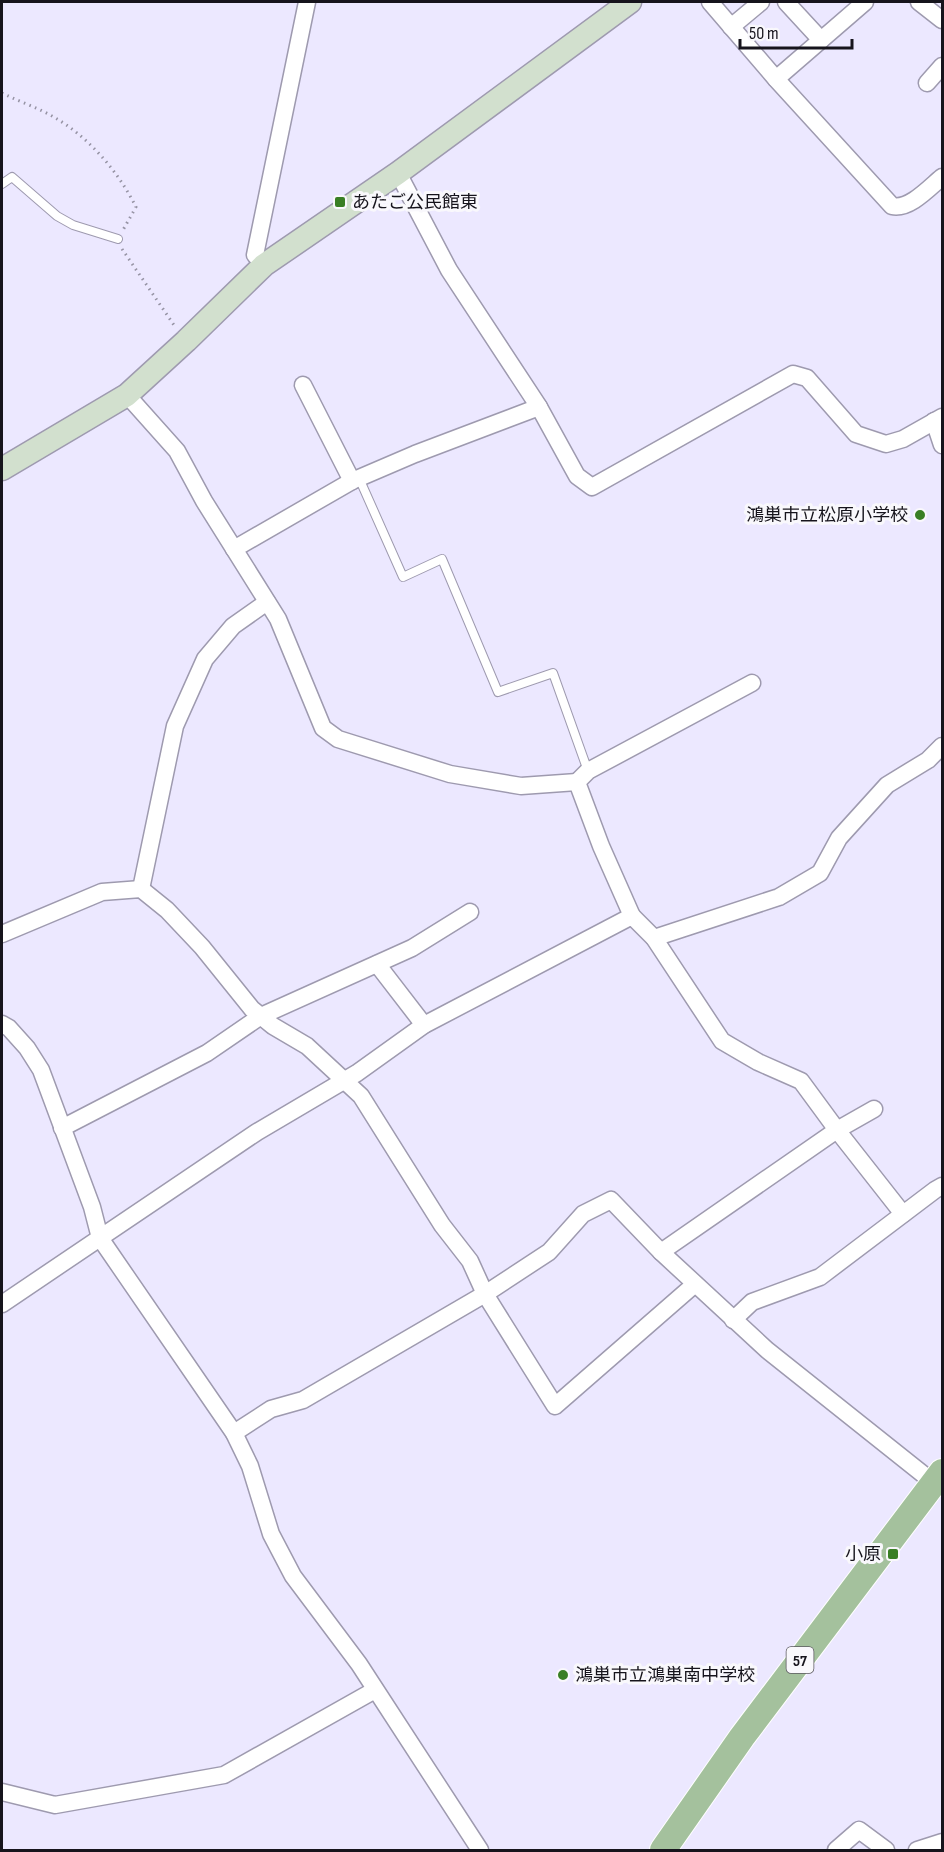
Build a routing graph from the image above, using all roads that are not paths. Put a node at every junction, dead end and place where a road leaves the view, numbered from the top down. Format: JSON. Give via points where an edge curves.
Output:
{"nodes":[{"id":1,"x":307,"y":2,"type":"edge"},
{"id":2,"x":630,"y":2,"type":"edge"},
{"id":3,"x":710,"y":2,"type":"edge"},
{"id":4,"x":761,"y":2,"type":"edge"},
{"id":5,"x":786,"y":2,"type":"edge"},
{"id":6,"x":865,"y":2,"type":"edge"},
{"id":7,"x":919,"y":2,"type":"edge"},
{"id":8,"x":942,"y":20,"type":"edge"},
{"id":9,"x":731,"y":27,"type":"junction"},
{"id":10,"x":820,"y":40,"type":"junction"},
{"id":11,"x":942,"y":66,"type":"edge"},
{"id":12,"x":776,"y":79,"type":"junction"},
{"id":13,"x":927,"y":82,"type":"dead end"},
{"id":14,"x":398,"y":173,"type":"junction"},
{"id":15,"x":942,"y":177,"type":"edge"},
{"id":16,"x":2,"y":184,"type":"edge"},
{"id":17,"x":118,"y":239,"type":"road end"},
{"id":18,"x":264,"y":265,"type":"junction"},
{"id":19,"x":303,"y":385,"type":"dead end"},
{"id":20,"x":127,"y":394,"type":"junction"},
{"id":21,"x":540,"y":407,"type":"junction"},
{"id":22,"x":938,"y":419,"type":"edge"},
{"id":23,"x":942,"y":445,"type":"edge"},
{"id":24,"x":2,"y":469,"type":"edge"},
{"id":25,"x":356,"y":479,"type":"junction"},
{"id":26,"x":234,"y":549,"type":"junction"},
{"id":27,"x":267,"y":602,"type":"junction"},
{"id":28,"x":752,"y":683,"type":"dead end"},
{"id":29,"x":942,"y":746,"type":"edge"},
{"id":30,"x":583,"y":777,"type":"junction"},
{"id":31,"x":141,"y":888,"type":"junction"},
{"id":32,"x":470,"y":912,"type":"dead end"},
{"id":33,"x":632,"y":916,"type":"junction"},
{"id":34,"x":2,"y":934,"type":"edge"},
{"id":35,"x":654,"y":938,"type":"junction"},
{"id":36,"x":377,"y":964,"type":"junction"},
{"id":37,"x":261,"y":1016,"type":"junction"},
{"id":38,"x":2,"y":1024,"type":"edge"},
{"id":39,"x":424,"y":1025,"type":"junction"},
{"id":40,"x":343,"y":1080,"type":"junction"},
{"id":41,"x":874,"y":1109,"type":"dead end"},
{"id":42,"x":62,"y":1128,"type":"junction"},
{"id":43,"x":837,"y":1130,"type":"junction"},
{"id":44,"x":942,"y":1186,"type":"edge"},
{"id":45,"x":903,"y":1214,"type":"junction"},
{"id":46,"x":100,"y":1238,"type":"junction"},
{"id":47,"x":662,"y":1252,"type":"junction"},
{"id":48,"x":695,"y":1284,"type":"junction"},
{"id":49,"x":485,"y":1294,"type":"junction"},
{"id":50,"x":2,"y":1304,"type":"edge"},
{"id":51,"x":733,"y":1320,"type":"junction"},
{"id":52,"x":234,"y":1433,"type":"junction"},
{"id":53,"x":938,"y":1478,"type":"edge"},
{"id":54,"x":375,"y":1690,"type":"junction"},
{"id":55,"x":2,"y":1792,"type":"edge"},
{"id":56,"x":942,"y":1842,"type":"edge"},
{"id":57,"x":480,"y":1851,"type":"edge"},
{"id":58,"x":663,"y":1851,"type":"edge"},
{"id":59,"x":836,"y":1851,"type":"edge"},
{"id":60,"x":886,"y":1851,"type":"edge"},
{"id":61,"x":918,"y":1851,"type":"edge"}],
"edges":[{"from":1,"to":18,"type":"street","via":[[255,255]]},
{"from":2,"to":14,"type":"street"},
{"from":3,"to":9,"type":"street"},
{"from":4,"to":9,"type":"street"},
{"from":5,"to":10,"type":"street"},
{"from":6,"to":10,"type":"street"},
{"from":7,"to":8,"type":"street"},
{"from":9,"to":12,"type":"street"},
{"from":10,"to":12,"type":"street"},
{"from":11,"to":13,"type":"street"},
{"from":12,"to":15,"type":"street","via":[[892,206],[906,206]]},
{"from":14,"to":18,"type":"street"},
{"from":14,"to":21,"type":"street","via":[[449,270]]},
{"from":16,"to":17,"type":"lane","via":[[12,177],[72,225]]},
{"from":18,"to":20,"type":"street"},
{"from":19,"to":25,"type":"street"},
{"from":20,"to":24,"type":"street"},
{"from":20,"to":26,"type":"street","via":[[177,451]]},
{"from":21,"to":22,"type":"street","via":[[577,476],[592,487],[793,374],[807,378],[856,434],[876,441],[886,444],[903,439]]},
{"from":21,"to":25,"type":"street"},
{"from":22,"to":23,"type":"street"},
{"from":25,"to":26,"type":"street"},
{"from":25,"to":30,"type":"lane","via":[[402,578],[442,559],[498,692],[553,673]]},
{"from":26,"to":27,"type":"street"},
{"from":27,"to":30,"type":"street","via":[[278,619],[323,728],[338,739],[450,774],[522,786]]},
{"from":27,"to":31,"type":"street","via":[[233,626],[205,659],[175,726]]},
{"from":28,"to":30,"type":"street"},
{"from":29,"to":35,"type":"street","via":[[928,760],[887,784],[839,838],[820,873],[779,897]]},
{"from":30,"to":33,"type":"street","via":[[601,846]]},
{"from":31,"to":34,"type":"street","via":[[102,892]]},
{"from":31,"to":37,"type":"street","via":[[202,947]]},
{"from":32,"to":36,"type":"street","via":[[412,948]]},
{"from":33,"to":35,"type":"street"},
{"from":33,"to":39,"type":"street"},
{"from":35,"to":43,"type":"street","via":[[722,1041],[801,1081]]},
{"from":36,"to":37,"type":"street"},
{"from":36,"to":39,"type":"street"},
{"from":37,"to":40,"type":"street","via":[[307,1046]]},
{"from":37,"to":42,"type":"street","via":[[207,1053]]},
{"from":38,"to":42,"type":"street","via":[[27,1048],[41,1070]]},
{"from":39,"to":40,"type":"street"},
{"from":40,"to":46,"type":"street","via":[[257,1132]]},
{"from":40,"to":49,"type":"street","via":[[361,1096],[442,1225],[470,1261]]},
{"from":41,"to":43,"type":"street"},
{"from":42,"to":46,"type":"street"},
{"from":43,"to":45,"type":"street"},
{"from":43,"to":47,"type":"street"},
{"from":44,"to":45,"type":"street"},
{"from":45,"to":51,"type":"street","via":[[820,1276],[752,1302]]},
{"from":46,"to":50,"type":"street"},
{"from":46,"to":52,"type":"street"},
{"from":47,"to":48,"type":"street"},
{"from":47,"to":49,"type":"street","via":[[611,1200],[583,1214],[549,1252]]},
{"from":48,"to":49,"type":"street","via":[[555,1406]]},
{"from":48,"to":51,"type":"street"},
{"from":49,"to":52,"type":"street","via":[[303,1400],[270,1409]]},
{"from":51,"to":53,"type":"street","via":[[777,1358]]},
{"from":52,"to":54,"type":"street","via":[[250,1466],[271,1534],[293,1576]]},
{"from":53,"to":58,"type":"main road","number":"57","via":[[742,1737]]},
{"from":54,"to":55,"type":"street","via":[[224,1775],[55,1805]]},
{"from":54,"to":57,"type":"street"},
{"from":56,"to":61,"type":"street"},
{"from":59,"to":60,"type":"street","via":[[859,1830]]}]}
